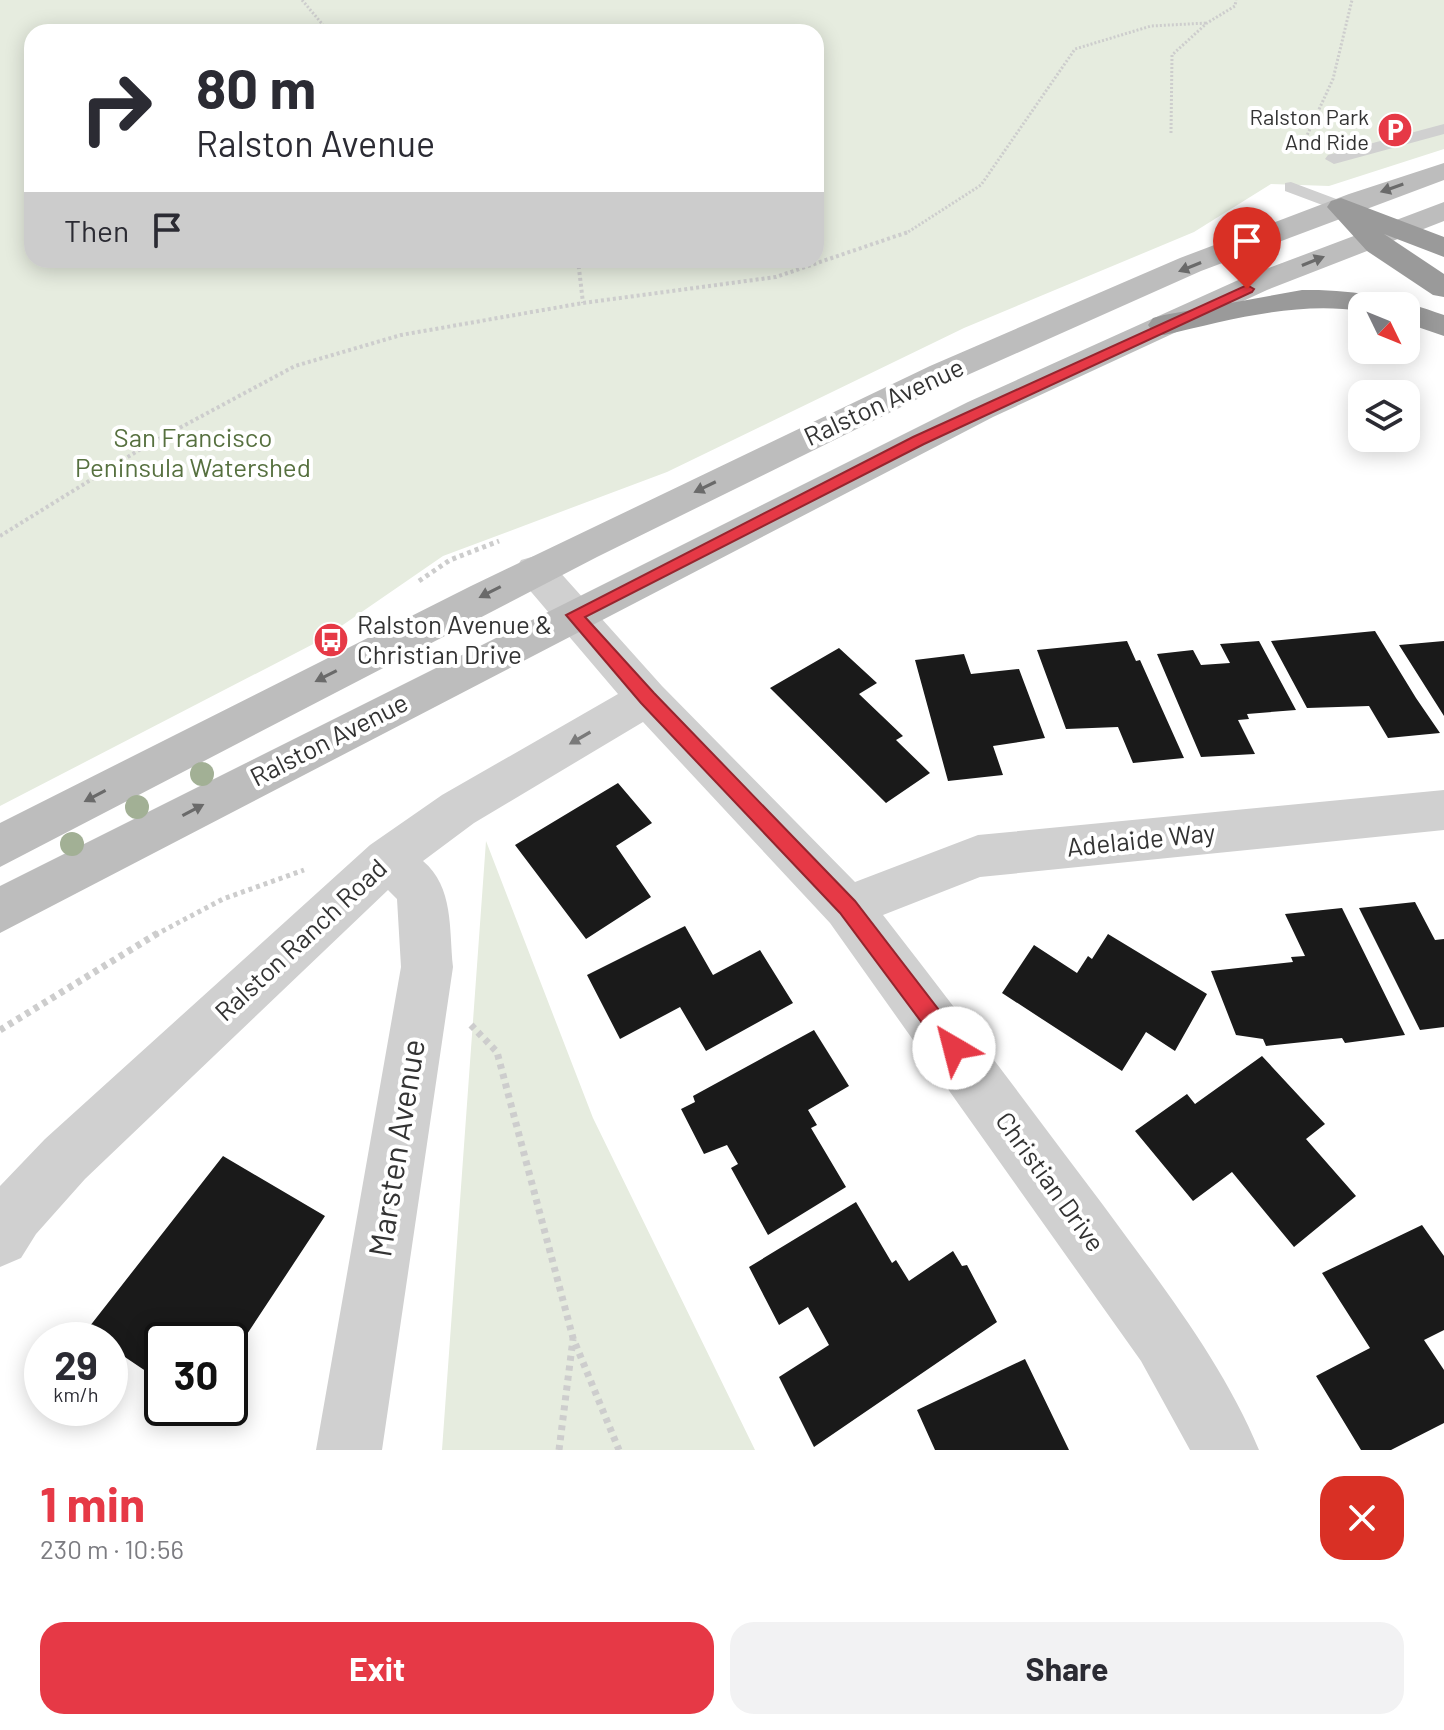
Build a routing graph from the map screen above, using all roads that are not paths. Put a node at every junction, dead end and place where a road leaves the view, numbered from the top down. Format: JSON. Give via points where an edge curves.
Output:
{"nodes":[{"id":1,"x":1444,"y":129,"type":"edge"},
{"id":2,"x":1334,"y":159,"type":"dead end"},
{"id":3,"x":1444,"y":171,"type":"edge"},
{"id":4,"x":1291,"y":187,"type":"dead end"},
{"id":5,"x":1341,"y":207,"type":"junction"},
{"id":6,"x":1444,"y":211,"type":"edge"},
{"id":7,"x":1399,"y":227,"type":"junction"},
{"id":8,"x":1370,"y":238,"type":"junction"},
{"id":9,"x":1444,"y":248,"type":"edge"},
{"id":10,"x":1444,"y":288,"type":"edge"},
{"id":11,"x":1348,"y":300,"type":"edge"},
{"id":12,"x":1420,"y":317,"type":"edge"},
{"id":13,"x":1164,"y":325,"type":"junction"},
{"id":14,"x":1444,"y":326,"type":"edge"},
{"id":15,"x":535,"y":570,"type":"junction"},
{"id":16,"x":574,"y":615,"type":"junction"},
{"id":17,"x":647,"y":698,"type":"junction"},
{"id":18,"x":1444,"y":810,"type":"edge"},
{"id":19,"x":0,"y":846,"type":"edge"},
{"id":20,"x":387,"y":860,"type":"junction"},
{"id":21,"x":847,"y":907,"type":"junction"},
{"id":22,"x":0,"y":911,"type":"edge"},
{"id":23,"x":0,"y":1237,"type":"edge"},
{"id":24,"x":349,"y":1450,"type":"edge"},
{"id":25,"x":1226,"y":1450,"type":"edge"}],
"edges":[{"from":1,"to":2,"type":"lane"},
{"from":3,"to":5,"type":"main road","name":"Ralston Avenue","one_way":true},
{"from":4,"to":5,"type":"lane"},
{"from":5,"to":7,"type":"highway"},
{"from":5,"to":8,"type":"highway"},
{"from":5,"to":15,"type":"main road","name":"Ralston Avenue","one_way":true,"via":[[991,352]]},
{"from":6,"to":7,"type":"main road","name":"Ralston Avenue"},
{"from":7,"to":8,"type":"main road","name":"Ralston Avenue"},
{"from":7,"to":9,"type":"highway"},
{"from":8,"to":10,"type":"highway"},
{"from":13,"to":8,"type":"main road","name":"Ralston Avenue","one_way":true},
{"from":11,"to":13,"type":"highway","via":[[1297,298]]},
{"from":12,"to":14,"type":"highway"},
{"from":13,"to":16,"type":"main road","name":"Ralston Avenue","via":[[918,440]]},
{"from":15,"to":16,"type":"street","name":"Christian Drive"},
{"from":15,"to":19,"type":"main road","name":"Ralston Avenue","one_way":true},
{"from":16,"to":17,"type":"street","name":"Christian Drive"},
{"from":22,"to":16,"type":"main road","name":"Ralston Avenue","one_way":true},
{"from":17,"to":20,"type":"street","name":"Ralston Ranch Road","one_way":true,"via":[[458,809]]},
{"from":17,"to":21,"type":"street","name":"Christian Drive"},
{"from":18,"to":21,"type":"street","name":"Adelaide Way","via":[[978,856]]},
{"from":20,"to":23,"type":"street","name":"Ralston Ranch Road","via":[[65,1159]]},
{"from":20,"to":24,"type":"street","name":"Marsten Avenue","via":[[421,889],[427,967]]},
{"from":21,"to":25,"type":"street","name":"Christian Drive","via":[[1163,1339]]}]}
